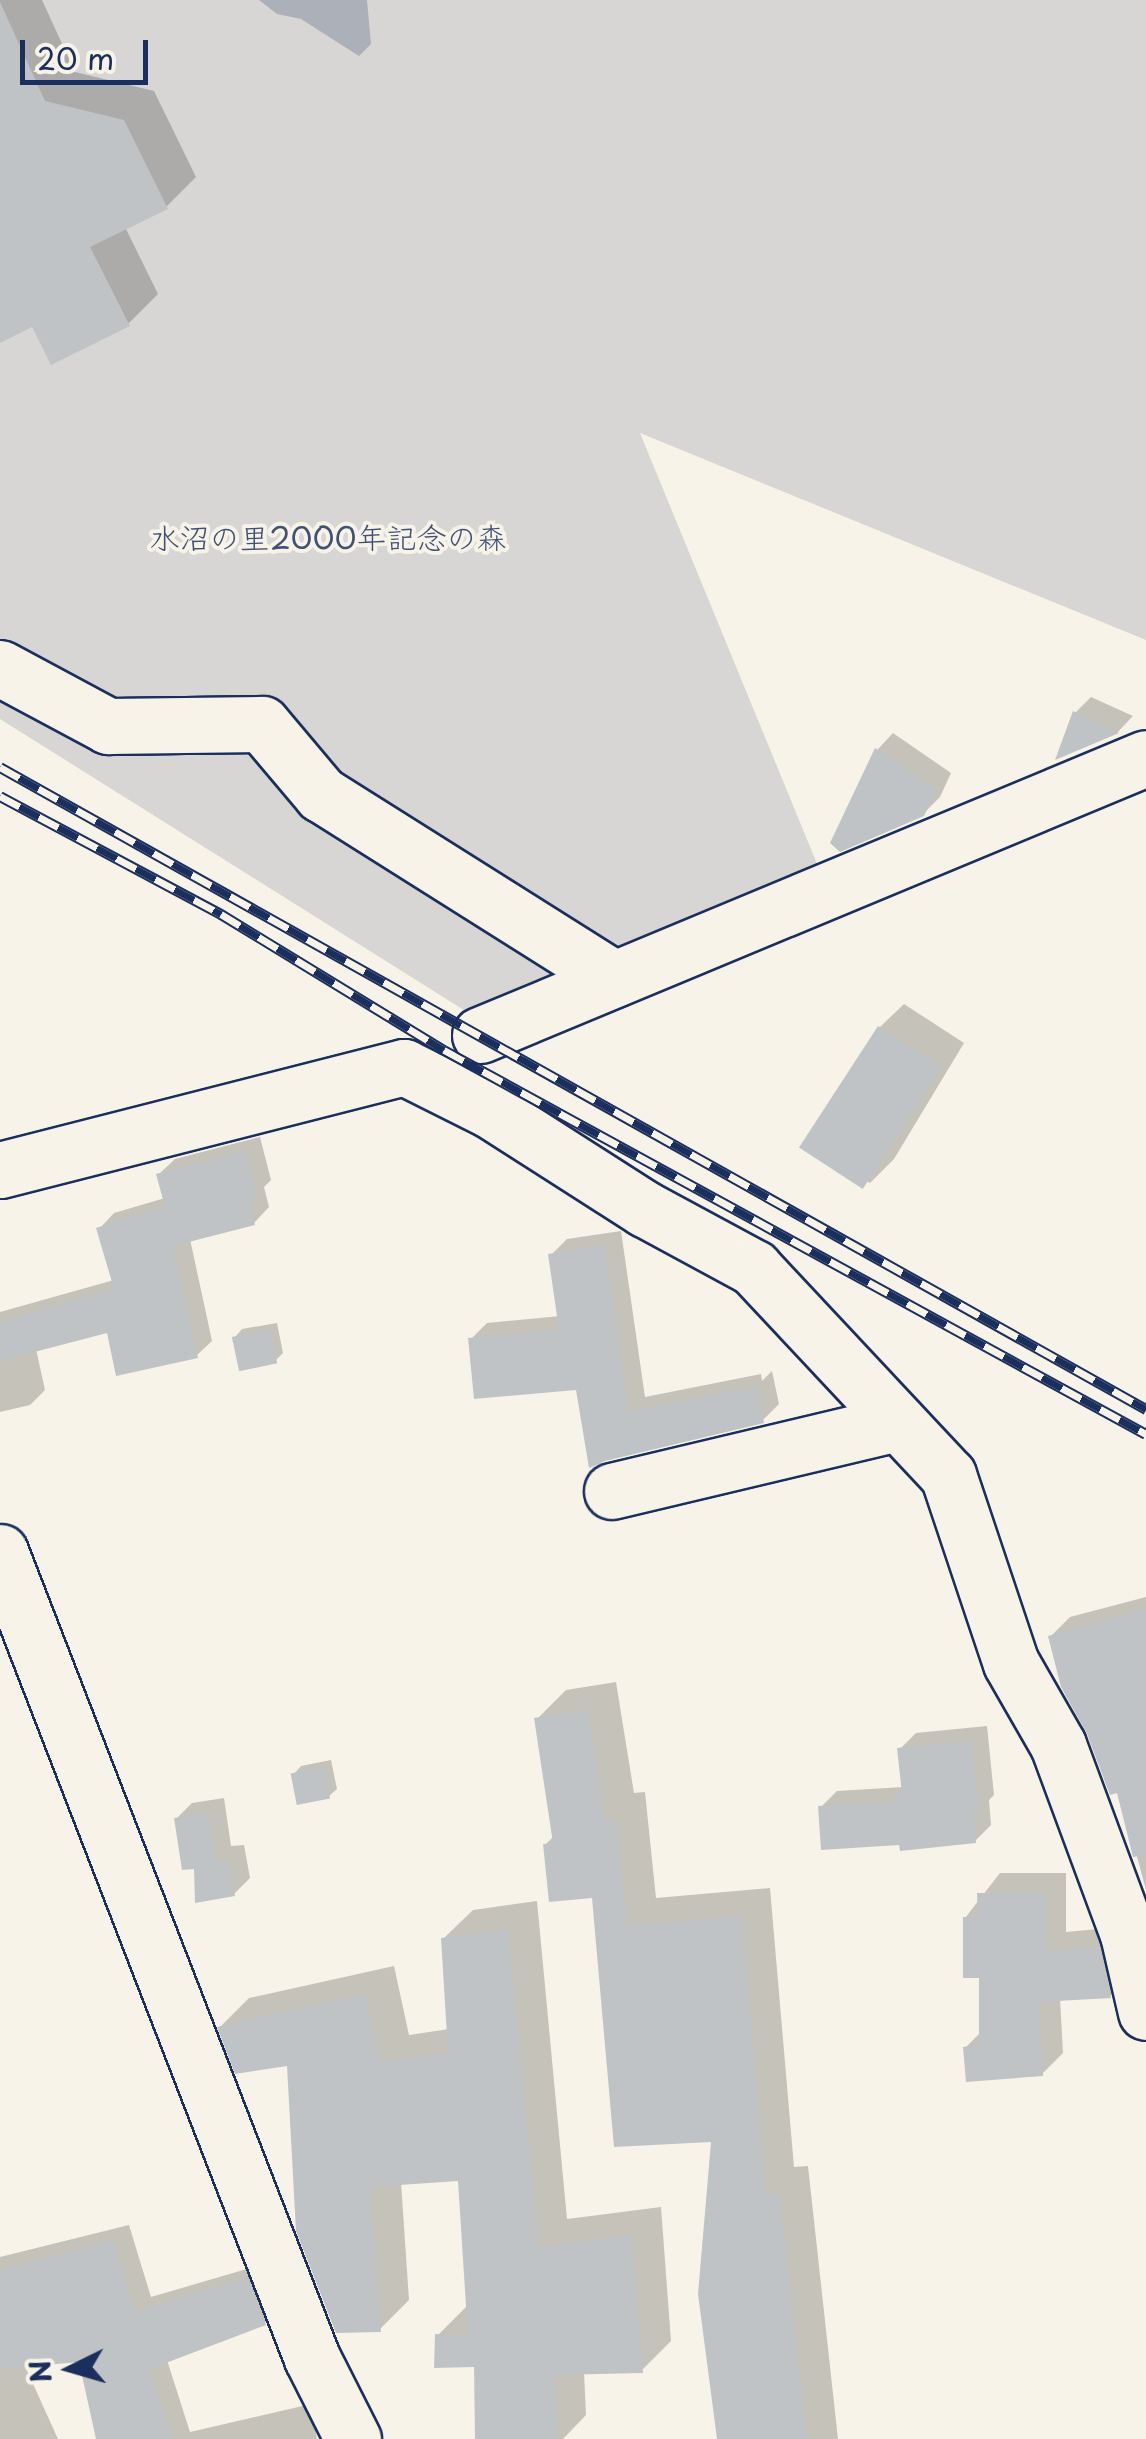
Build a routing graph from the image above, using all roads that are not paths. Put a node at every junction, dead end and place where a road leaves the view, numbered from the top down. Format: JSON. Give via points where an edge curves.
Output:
{"nodes":[{"id":1,"x":0,"y":668,"type":"edge"},
{"id":2,"x":1146,"y":758,"type":"edge"},
{"id":3,"x":615,"y":979,"type":"junction"},
{"id":4,"x":480,"y":1035,"type":"dead end"},
{"id":5,"x":0,"y":1170,"type":"edge"},
{"id":6,"x":898,"y":1423,"type":"junction"},
{"id":7,"x":612,"y":1491,"type":"dead end"},
{"id":8,"x":0,"y":1552,"type":"edge"},
{"id":9,"x":1146,"y":2012,"type":"edge"},
{"id":10,"x":353,"y":2439,"type":"edge"}],
"edges":[{"from":1,"to":3,"type":"street","via":[[108,726],[262,724],[321,794]]},
{"from":2,"to":3,"type":"street"},
{"from":3,"to":4,"type":"street"},
{"from":5,"to":6,"type":"street","via":[[404,1066],[754,1268]]},
{"from":6,"to":7,"type":"street"},
{"from":6,"to":9,"type":"street","via":[[948,1475],[1010,1663],[1058,1745],[1128,1934]]},
{"from":8,"to":10,"type":"street","via":[[312,2358]]}]}
